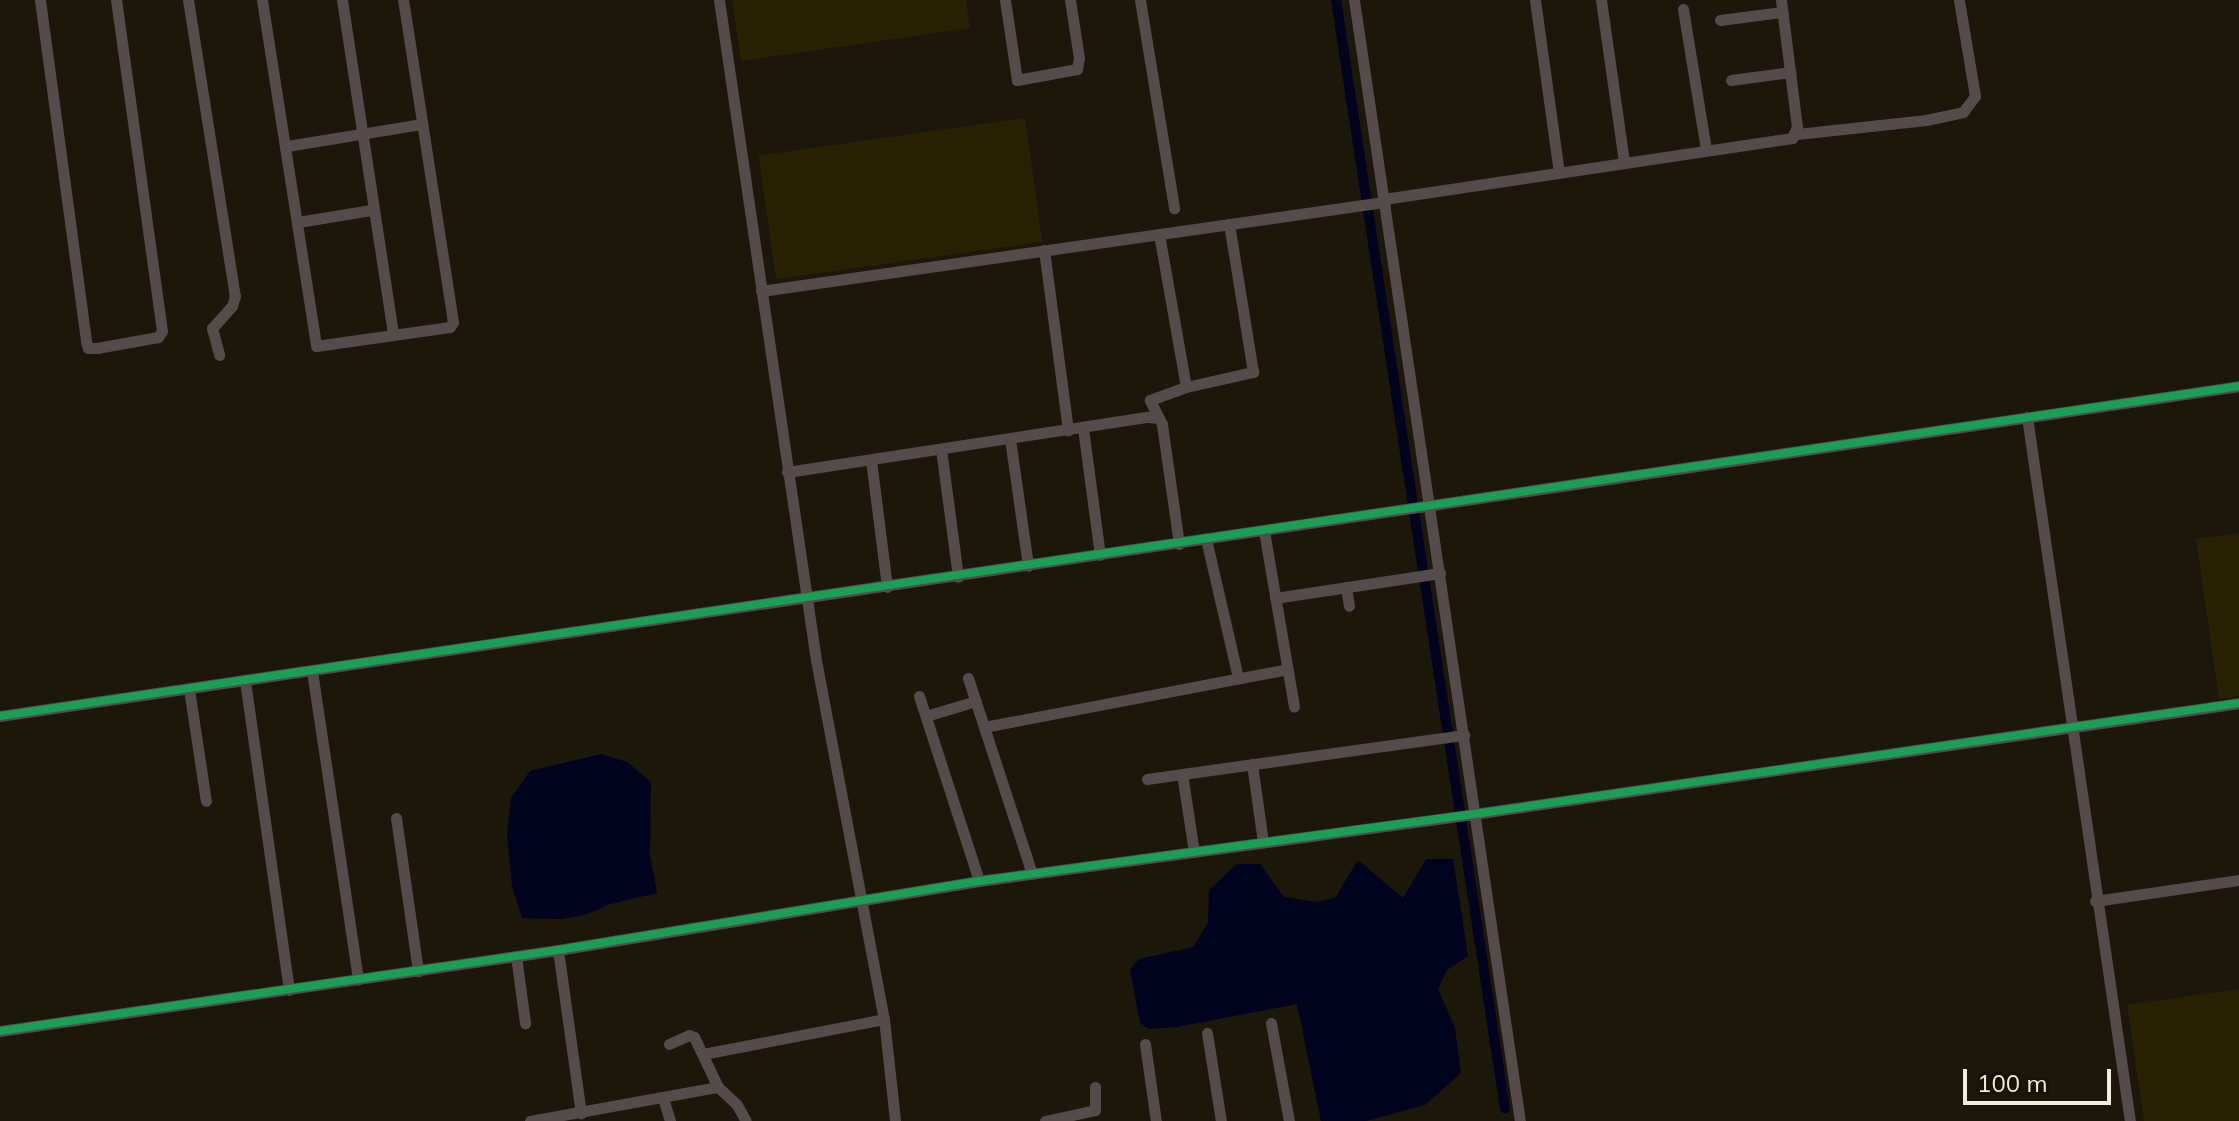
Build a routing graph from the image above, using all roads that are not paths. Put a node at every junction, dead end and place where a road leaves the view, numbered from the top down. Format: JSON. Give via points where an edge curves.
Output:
{"nodes":[{"id":1,"x":40,"y":0,"type":"edge"},
{"id":2,"x":116,"y":0,"type":"edge"},
{"id":3,"x":188,"y":0,"type":"edge"},
{"id":4,"x":262,"y":0,"type":"edge"},
{"id":5,"x":342,"y":0,"type":"edge"},
{"id":6,"x":403,"y":0,"type":"edge"},
{"id":7,"x":719,"y":0,"type":"edge"},
{"id":8,"x":1005,"y":0,"type":"edge"},
{"id":9,"x":1070,"y":0,"type":"edge"},
{"id":10,"x":1140,"y":0,"type":"edge"},
{"id":11,"x":1354,"y":0,"type":"edge"},
{"id":12,"x":1535,"y":0,"type":"edge"},
{"id":13,"x":1601,"y":0,"type":"edge"},
{"id":14,"x":1959,"y":0,"type":"edge"},
{"id":15,"x":1781,"y":6,"type":"edge"},
{"id":16,"x":1683,"y":9,"type":"dead end"},
{"id":17,"x":1720,"y":20,"type":"dead end"},
{"id":18,"x":1790,"y":72,"type":"junction"},
{"id":19,"x":1731,"y":80,"type":"dead end"},
{"id":20,"x":422,"y":124,"type":"junction"},
{"id":21,"x":1797,"y":134,"type":"junction"},
{"id":22,"x":362,"y":135,"type":"junction"},
{"id":23,"x":287,"y":146,"type":"junction"},
{"id":24,"x":1706,"y":150,"type":"junction"},
{"id":25,"x":1624,"y":162,"type":"junction"},
{"id":26,"x":1559,"y":172,"type":"junction"},
{"id":27,"x":1377,"y":202,"type":"junction"},
{"id":28,"x":1174,"y":208,"type":"dead end"},
{"id":29,"x":371,"y":210,"type":"junction"},
{"id":30,"x":298,"y":222,"type":"junction"},
{"id":31,"x":1229,"y":224,"type":"junction"},
{"id":32,"x":1159,"y":234,"type":"junction"},
{"id":33,"x":1044,"y":250,"type":"junction"},
{"id":34,"x":761,"y":291,"type":"junction"},
{"id":35,"x":393,"y":334,"type":"junction"},
{"id":36,"x":219,"y":355,"type":"dead end"},
{"id":37,"x":2239,"y":386,"type":"edge"},
{"id":38,"x":1186,"y":387,"type":"junction"},
{"id":39,"x":2027,"y":417,"type":"junction"},
{"id":40,"x":1159,"y":418,"type":"junction"},
{"id":41,"x":1083,"y":428,"type":"junction"},
{"id":42,"x":1068,"y":430,"type":"junction"},
{"id":43,"x":1010,"y":439,"type":"junction"},
{"id":44,"x":941,"y":449,"type":"junction"},
{"id":45,"x":871,"y":460,"type":"junction"},
{"id":46,"x":787,"y":472,"type":"junction"},
{"id":47,"x":1421,"y":507,"type":"junction"},
{"id":48,"x":1264,"y":531,"type":"junction"},
{"id":49,"x":1206,"y":539,"type":"junction"},
{"id":50,"x":1179,"y":544,"type":"junction"},
{"id":51,"x":1100,"y":555,"type":"junction"},
{"id":52,"x":1028,"y":566,"type":"junction"},
{"id":53,"x":1435,"y":574,"type":"junction"},
{"id":54,"x":958,"y":577,"type":"junction"},
{"id":55,"x":887,"y":587,"type":"junction"},
{"id":56,"x":1346,"y":587,"type":"junction"},
{"id":57,"x":807,"y":598,"type":"junction"},
{"id":58,"x":1275,"y":598,"type":"junction"},
{"id":59,"x":1349,"y":606,"type":"dead end"},
{"id":60,"x":1287,"y":669,"type":"junction"},
{"id":61,"x":312,"y":671,"type":"junction"},
{"id":62,"x":968,"y":678,"type":"dead end"},
{"id":63,"x":1238,"y":678,"type":"junction"},
{"id":64,"x":245,"y":681,"type":"junction"},
{"id":65,"x":189,"y":689,"type":"junction"},
{"id":66,"x":919,"y":696,"type":"dead end"},
{"id":67,"x":976,"y":701,"type":"junction"},
{"id":68,"x":2239,"y":703,"type":"edge"},
{"id":69,"x":1294,"y":706,"type":"dead end"},
{"id":70,"x":0,"y":716,"type":"edge"},
{"id":71,"x":926,"y":716,"type":"junction"},
{"id":72,"x":984,"y":727,"type":"junction"},
{"id":73,"x":2072,"y":727,"type":"junction"},
{"id":74,"x":1460,"y":735,"type":"junction"},
{"id":75,"x":1252,"y":764,"type":"junction"},
{"id":76,"x":1182,"y":774,"type":"junction"},
{"id":77,"x":1147,"y":779,"type":"dead end"},
{"id":78,"x":206,"y":801,"type":"dead end"},
{"id":79,"x":1466,"y":815,"type":"junction"},
{"id":80,"x":396,"y":818,"type":"dead end"},
{"id":81,"x":1263,"y":842,"type":"junction"},
{"id":82,"x":1194,"y":852,"type":"junction"},
{"id":83,"x":1032,"y":874,"type":"junction"},
{"id":84,"x":2239,"y":880,"type":"edge"},
{"id":85,"x":979,"y":881,"type":"junction"},
{"id":86,"x":862,"y":900,"type":"junction"},
{"id":87,"x":2095,"y":901,"type":"junction"},
{"id":88,"x":558,"y":950,"type":"junction"},
{"id":89,"x":516,"y":956,"type":"junction"},
{"id":90,"x":418,"y":971,"type":"junction"},
{"id":91,"x":358,"y":980,"type":"junction"},
{"id":92,"x":289,"y":990,"type":"junction"},
{"id":93,"x":884,"y":1019,"type":"junction"},
{"id":94,"x":525,"y":1023,"type":"dead end"},
{"id":95,"x":1271,"y":1023,"type":"dead end"},
{"id":96,"x":0,"y":1031,"type":"edge"},
{"id":97,"x":1207,"y":1033,"type":"dead end"},
{"id":98,"x":669,"y":1044,"type":"dead end"},
{"id":99,"x":1145,"y":1044,"type":"dead end"},
{"id":100,"x":703,"y":1054,"type":"junction"},
{"id":101,"x":718,"y":1087,"type":"junction"},
{"id":102,"x":1095,"y":1087,"type":"dead end"},
{"id":103,"x":663,"y":1098,"type":"junction"},
{"id":104,"x":581,"y":1113,"type":"junction"},
{"id":105,"x":530,"y":1121,"type":"edge"},
{"id":106,"x":670,"y":1121,"type":"edge"},
{"id":107,"x":746,"y":1121,"type":"edge"},
{"id":108,"x":895,"y":1121,"type":"edge"},
{"id":109,"x":1045,"y":1121,"type":"edge"},
{"id":110,"x":1156,"y":1121,"type":"edge"},
{"id":111,"x":1221,"y":1121,"type":"edge"},
{"id":112,"x":1289,"y":1121,"type":"edge"},
{"id":113,"x":1520,"y":1121,"type":"edge"},
{"id":114,"x":2130,"y":1121,"type":"edge"}],
"edges":[{"from":1,"to":2,"type":"street","via":[[86,342],[88,348],[97,348],[158,337],[162,331]]},
{"from":3,"to":36,"type":"street","via":[[235,296],[212,328]]},
{"from":4,"to":23,"type":"street"},
{"from":5,"to":22,"type":"street"},
{"from":6,"to":20,"type":"street"},
{"from":7,"to":34,"type":"street"},
{"from":8,"to":9,"type":"street","via":[[1017,80],[1077,69]]},
{"from":10,"to":28,"type":"street"},
{"from":11,"to":27,"type":"street"},
{"from":12,"to":26,"type":"street"},
{"from":13,"to":25,"type":"street"},
{"from":14,"to":21,"type":"street","via":[[1975,96],[1963,112]]},
{"from":15,"to":17,"type":"street"},
{"from":15,"to":18,"type":"street"},
{"from":16,"to":24,"type":"street"},
{"from":18,"to":19,"type":"street"},
{"from":18,"to":21,"type":"street"},
{"from":20,"to":22,"type":"street"},
{"from":20,"to":35,"type":"street","via":[[453,322],[450,327]]},
{"from":21,"to":24,"type":"street"},
{"from":22,"to":23,"type":"street"},
{"from":22,"to":29,"type":"street"},
{"from":23,"to":30,"type":"street"},
{"from":24,"to":25,"type":"street"},
{"from":25,"to":26,"type":"street"},
{"from":26,"to":27,"type":"street"},
{"from":27,"to":31,"type":"street"},
{"from":27,"to":47,"type":"street"},
{"from":29,"to":30,"type":"street"},
{"from":29,"to":35,"type":"street"},
{"from":30,"to":35,"type":"street","via":[[316,346]]},
{"from":31,"to":32,"type":"street"},
{"from":31,"to":38,"type":"street","via":[[1253,372]]},
{"from":32,"to":33,"type":"street"},
{"from":32,"to":38,"type":"street"},
{"from":33,"to":34,"type":"street"},
{"from":33,"to":42,"type":"street"},
{"from":34,"to":46,"type":"street"},
{"from":37,"to":39,"type":"street"},
{"from":38,"to":40,"type":"street","via":[[1150,400]]},
{"from":39,"to":47,"type":"street"},
{"from":39,"to":73,"type":"street"},
{"from":40,"to":41,"type":"street"},
{"from":40,"to":50,"type":"street"},
{"from":41,"to":42,"type":"street"},
{"from":41,"to":51,"type":"street"},
{"from":42,"to":43,"type":"street"},
{"from":43,"to":44,"type":"street"},
{"from":43,"to":52,"type":"street"},
{"from":44,"to":45,"type":"street"},
{"from":44,"to":54,"type":"street"},
{"from":45,"to":46,"type":"street"},
{"from":45,"to":55,"type":"street"},
{"from":46,"to":57,"type":"street"},
{"from":47,"to":48,"type":"street"},
{"from":47,"to":53,"type":"street"},
{"from":48,"to":49,"type":"street"},
{"from":48,"to":58,"type":"street"},
{"from":49,"to":50,"type":"street"},
{"from":49,"to":63,"type":"street"},
{"from":50,"to":51,"type":"street"},
{"from":51,"to":52,"type":"street"},
{"from":52,"to":54,"type":"street"},
{"from":53,"to":56,"type":"street"},
{"from":53,"to":74,"type":"street"},
{"from":54,"to":55,"type":"street"},
{"from":55,"to":57,"type":"street"},
{"from":56,"to":58,"type":"street"},
{"from":56,"to":59,"type":"street"},
{"from":57,"to":61,"type":"street"},
{"from":57,"to":86,"type":"street"},
{"from":58,"to":60,"type":"street"},
{"from":60,"to":63,"type":"street"},
{"from":60,"to":69,"type":"street"},
{"from":61,"to":64,"type":"street"},
{"from":61,"to":91,"type":"street"},
{"from":62,"to":67,"type":"street"},
{"from":63,"to":72,"type":"street"},
{"from":64,"to":65,"type":"street"},
{"from":64,"to":92,"type":"street"},
{"from":65,"to":70,"type":"street"},
{"from":65,"to":78,"type":"street"},
{"from":66,"to":71,"type":"street"},
{"from":67,"to":71,"type":"street"},
{"from":67,"to":72,"type":"street"},
{"from":68,"to":73,"type":"street"},
{"from":71,"to":85,"type":"street"},
{"from":72,"to":83,"type":"street"},
{"from":73,"to":79,"type":"street"},
{"from":73,"to":87,"type":"street"},
{"from":74,"to":75,"type":"street"},
{"from":74,"to":79,"type":"street"},
{"from":75,"to":76,"type":"street"},
{"from":75,"to":81,"type":"street"},
{"from":76,"to":77,"type":"street"},
{"from":76,"to":82,"type":"street"},
{"from":79,"to":81,"type":"street"},
{"from":79,"to":113,"type":"street"},
{"from":80,"to":90,"type":"street"},
{"from":81,"to":82,"type":"street"},
{"from":82,"to":83,"type":"street"},
{"from":83,"to":85,"type":"street"},
{"from":84,"to":87,"type":"street"},
{"from":85,"to":86,"type":"street"},
{"from":86,"to":88,"type":"street"},
{"from":86,"to":93,"type":"street"},
{"from":87,"to":114,"type":"street"},
{"from":88,"to":89,"type":"street"},
{"from":88,"to":104,"type":"street"},
{"from":89,"to":90,"type":"street"},
{"from":89,"to":94,"type":"street"},
{"from":90,"to":91,"type":"street"},
{"from":91,"to":92,"type":"street"},
{"from":92,"to":96,"type":"street"},
{"from":93,"to":100,"type":"street"},
{"from":93,"to":108,"type":"street"},
{"from":95,"to":112,"type":"street"},
{"from":97,"to":111,"type":"street"},
{"from":98,"to":100,"type":"street","via":[[692,1035]]},
{"from":99,"to":110,"type":"street"},
{"from":100,"to":101,"type":"street"},
{"from":101,"to":103,"type":"street"},
{"from":101,"to":107,"type":"street"},
{"from":102,"to":109,"type":"street","via":[[1095,1110]]},
{"from":103,"to":104,"type":"street"},
{"from":103,"to":106,"type":"street"},
{"from":104,"to":105,"type":"street"}]}
